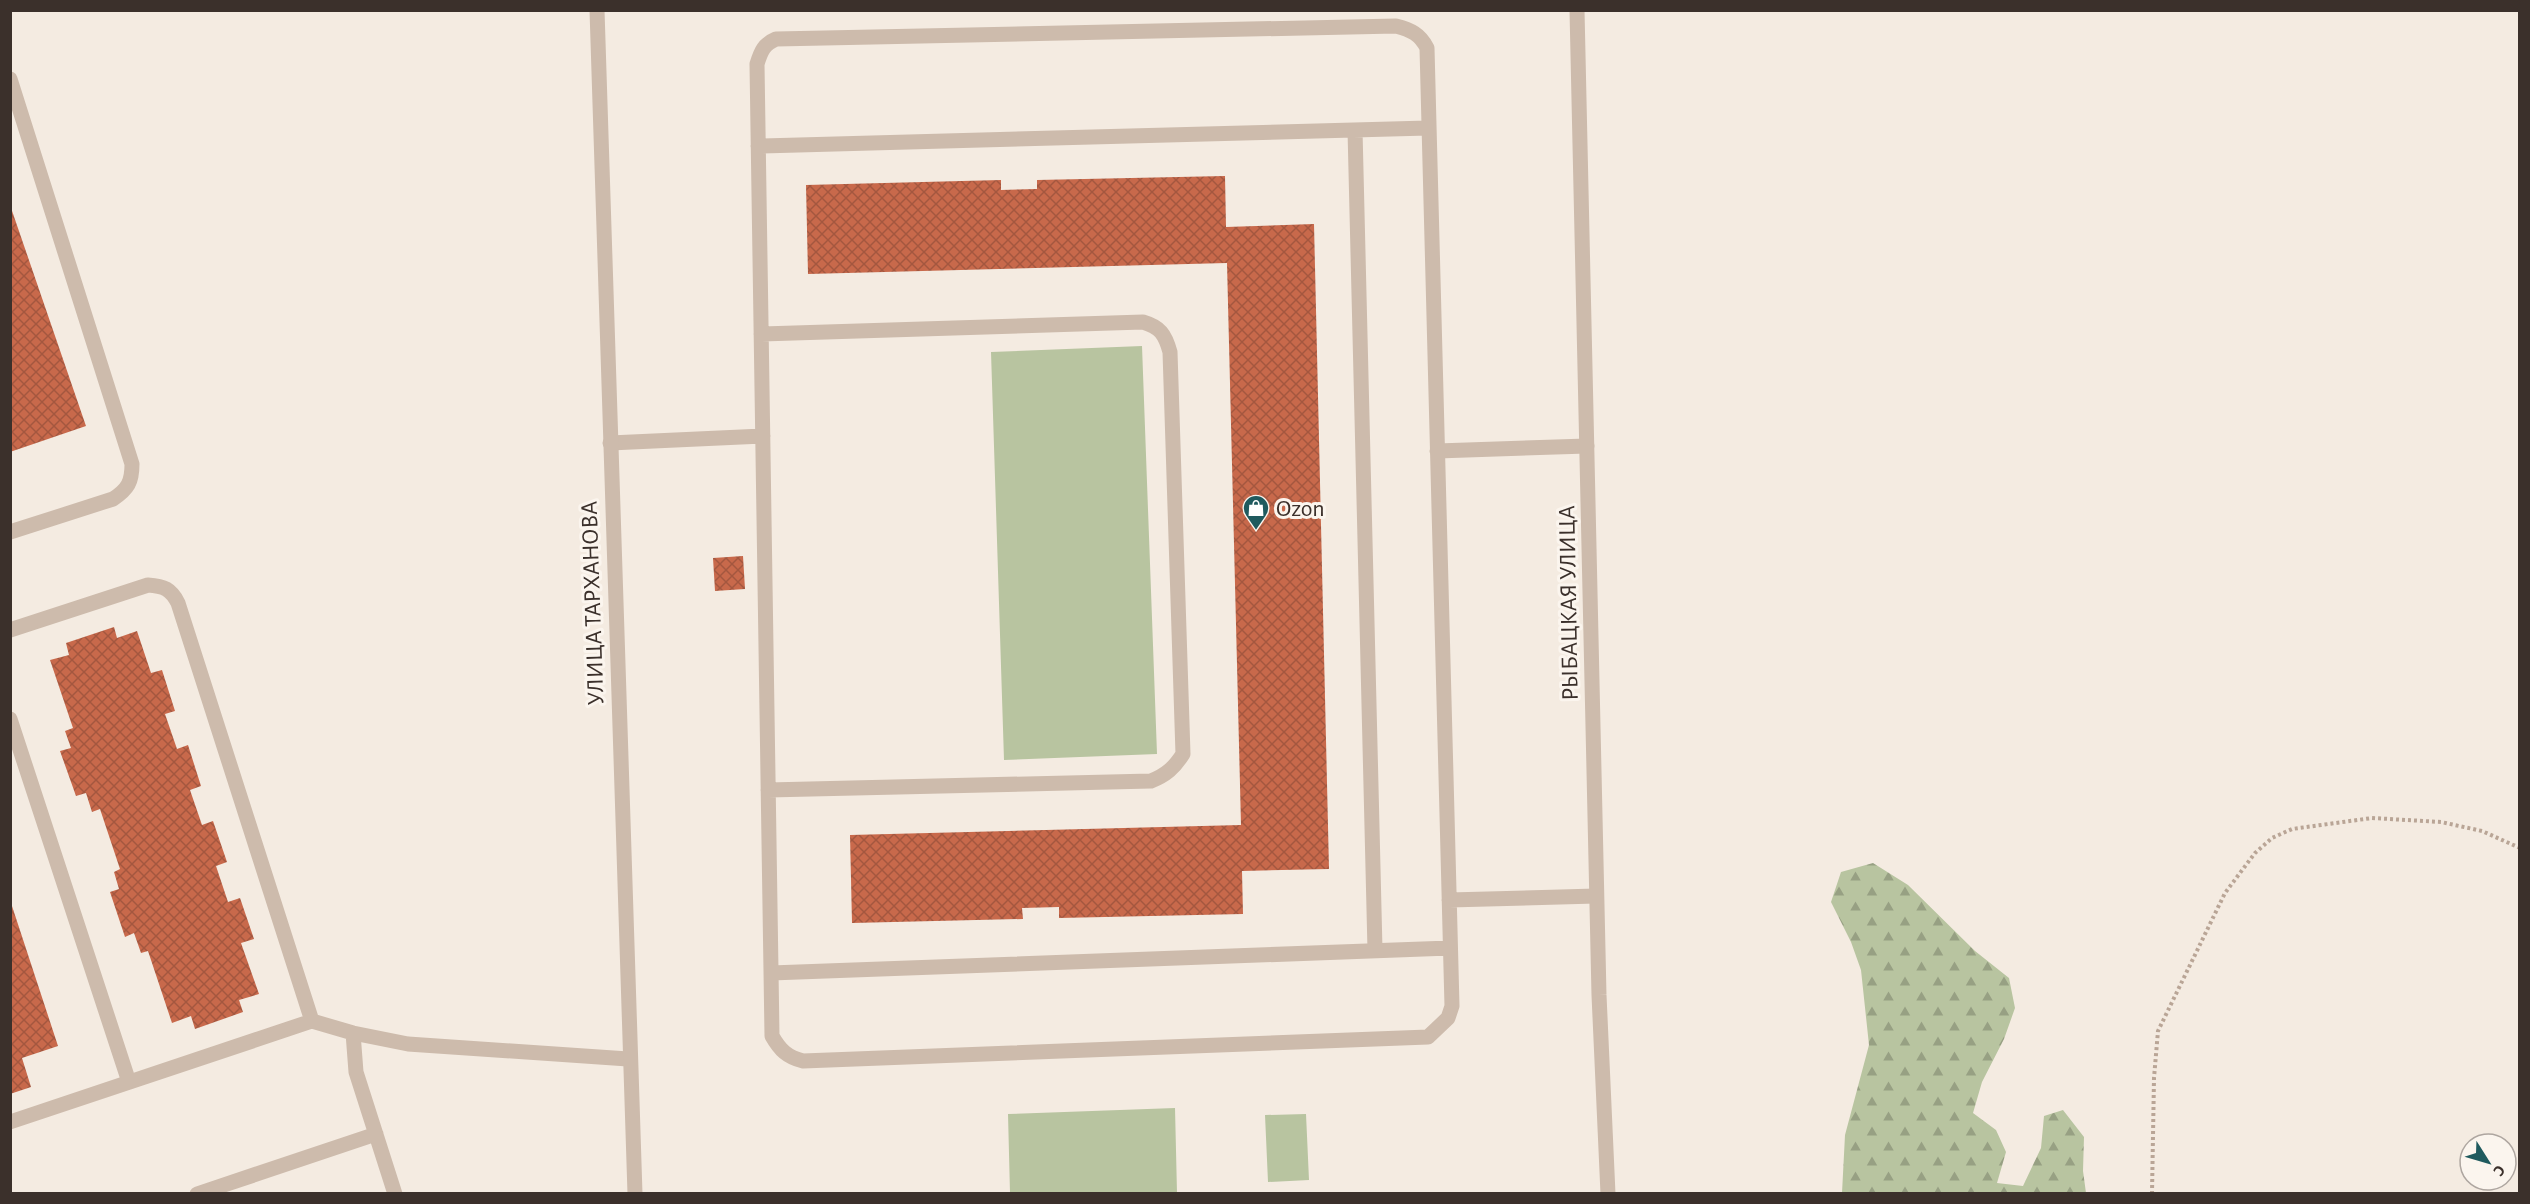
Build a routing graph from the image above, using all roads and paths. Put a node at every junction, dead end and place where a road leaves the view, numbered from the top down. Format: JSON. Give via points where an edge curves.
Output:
{"nodes":[{"id":1,"x":597,"y":10,"type":"edge"},
{"id":2,"x":1577,"y":10,"type":"edge"},
{"id":3,"x":10,"y":79,"type":"edge"},
{"id":4,"x":1428,"y":128,"type":"junction"},
{"id":5,"x":1355,"y":130,"type":"junction"},
{"id":6,"x":758,"y":146,"type":"junction"},
{"id":7,"x":761,"y":334,"type":"junction"},
{"id":8,"x":763,"y":436,"type":"junction"},
{"id":9,"x":610,"y":443,"type":"junction"},
{"id":10,"x":1587,"y":446,"type":"junction"},
{"id":11,"x":1437,"y":451,"type":"junction"},
{"id":12,"x":10,"y":532,"type":"edge"},
{"id":13,"x":10,"y":630,"type":"edge"},
{"id":14,"x":10,"y":719,"type":"edge"},
{"id":15,"x":768,"y":790,"type":"junction"},
{"id":16,"x":2520,"y":848,"type":"edge"},
{"id":17,"x":1596,"y":896,"type":"junction"},
{"id":18,"x":1449,"y":900,"type":"junction"},
{"id":19,"x":1450,"y":948,"type":"junction"},
{"id":20,"x":1375,"y":951,"type":"junction"},
{"id":21,"x":771,"y":973,"type":"junction"},
{"id":22,"x":312,"y":1021,"type":"junction"},
{"id":23,"x":353,"y":1033,"type":"junction"},
{"id":24,"x":628,"y":1059,"type":"junction"},
{"id":25,"x":129,"y":1082,"type":"junction"},
{"id":26,"x":10,"y":1122,"type":"edge"},
{"id":27,"x":376,"y":1134,"type":"junction"},
{"id":28,"x":197,"y":1194,"type":"edge"},
{"id":29,"x":395,"y":1194,"type":"edge"},
{"id":30,"x":635,"y":1194,"type":"edge"},
{"id":31,"x":1608,"y":1194,"type":"edge"},
{"id":32,"x":2152,"y":1194,"type":"edge"}],
"edges":[{"from":1,"to":9,"type":"street","name":"УЛИЦА ТАРХАНОВА"},
{"from":2,"to":10,"type":"street","name":"РЫБАЦКАЯ УЛИЦА"},
{"from":3,"to":12,"type":"street","via":[[129,453],[132,478],[127,490],[113,500]]},
{"from":4,"to":5,"type":"street"},
{"from":4,"to":6,"type":"street","via":[[1427,48],[1410,29],[1396,26],[776,39],[767,43],[757,63]]},
{"from":4,"to":11,"type":"street"},
{"from":5,"to":6,"type":"street"},
{"from":5,"to":20,"type":"street"},
{"from":6,"to":7,"type":"street"},
{"from":7,"to":8,"type":"street"},
{"from":7,"to":15,"type":"street","via":[[1143,322],[1157,326],[1166,336],[1170,352],[1183,754],[1176,766],[1151,781]]},
{"from":8,"to":9,"type":"street"},
{"from":8,"to":15,"type":"street"},
{"from":9,"to":24,"type":"street","name":"УЛИЦА ТАРХАНОВА"},
{"from":10,"to":11,"type":"street"},
{"from":10,"to":17,"type":"street","name":"РЫБАЦКАЯ УЛИЦА"},
{"from":11,"to":18,"type":"street"},
{"from":13,"to":22,"type":"street","via":[[148,585],[172,591]]},
{"from":14,"to":25,"type":"street"},
{"from":15,"to":21,"type":"street"},
{"from":16,"to":32,"type":"path","via":[[2482,831],[2441,822],[2372,818],[2292,829],[2272,838],[2255,853],[2225,893],[2158,1031]]},
{"from":17,"to":18,"type":"street"},
{"from":17,"to":31,"type":"street","name":"РЫБАЦКАЯ УЛИЦА"},
{"from":18,"to":19,"type":"street"},
{"from":19,"to":20,"type":"street"},
{"from":19,"to":21,"type":"street","via":[[1452,1006],[1448,1018],[1428,1037],[802,1061],[778,1048],[772,1036]]},
{"from":20,"to":21,"type":"street"},
{"from":22,"to":23,"type":"street"},
{"from":22,"to":25,"type":"street"},
{"from":23,"to":24,"type":"street","via":[[408,1044]]},
{"from":23,"to":27,"type":"street","via":[[356,1072]]},
{"from":24,"to":30,"type":"street","name":"УЛИЦА ТАРХАНОВА"},
{"from":25,"to":26,"type":"street"},
{"from":27,"to":28,"type":"street"},
{"from":27,"to":29,"type":"street"}]}
